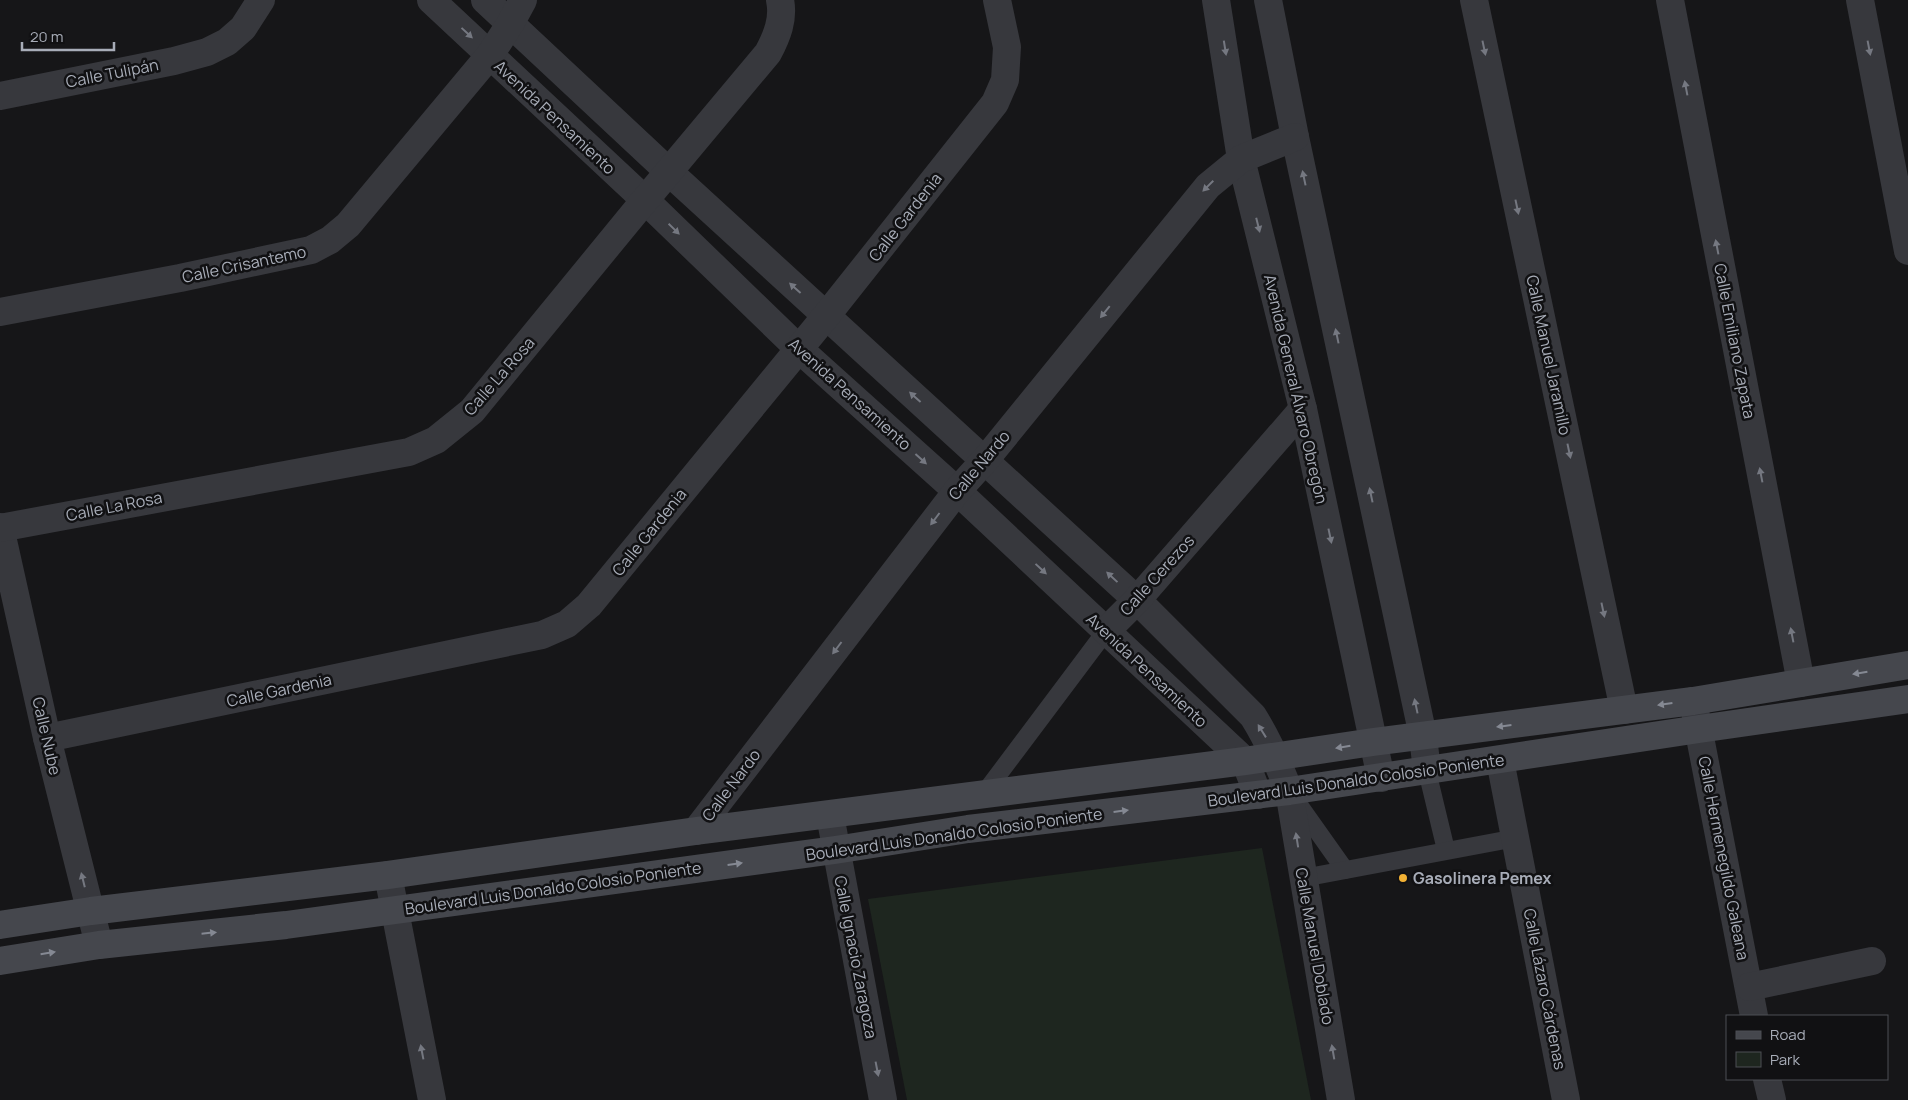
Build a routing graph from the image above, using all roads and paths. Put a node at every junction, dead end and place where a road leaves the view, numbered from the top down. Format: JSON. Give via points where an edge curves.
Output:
{"nodes":[{"id":1,"x":261,"y":0,"type":"edge"},
{"id":2,"x":431,"y":0,"type":"edge"},
{"id":3,"x":485,"y":0,"type":"edge"},
{"id":4,"x":523,"y":0,"type":"edge"},
{"id":5,"x":780,"y":0,"type":"edge"},
{"id":6,"x":997,"y":0,"type":"edge"},
{"id":7,"x":1216,"y":0,"type":"edge"},
{"id":8,"x":1268,"y":0,"type":"edge"},
{"id":9,"x":1474,"y":0,"type":"edge"},
{"id":10,"x":1670,"y":0,"type":"edge"},
{"id":11,"x":1860,"y":0,"type":"edge"},
{"id":12,"x":510,"y":24,"type":"junction"},
{"id":13,"x":490,"y":55,"type":"junction"},
{"id":14,"x":0,"y":96,"type":"edge"},
{"id":15,"x":1295,"y":137,"type":"junction"},
{"id":16,"x":1242,"y":159,"type":"junction"},
{"id":17,"x":669,"y":172,"type":"junction"},
{"id":18,"x":645,"y":200,"type":"junction"},
{"id":19,"x":1908,"y":251,"type":"edge"},
{"id":20,"x":0,"y":312,"type":"edge"},
{"id":21,"x":826,"y":316,"type":"junction"},
{"id":22,"x":799,"y":349,"type":"junction"},
{"id":23,"x":1303,"y":409,"type":"junction"},
{"id":24,"x":985,"y":460,"type":"junction"},
{"id":25,"x":957,"y":491,"type":"junction"},
{"id":26,"x":0,"y":527,"type":"edge"},
{"id":27,"x":1137,"y":600,"type":"junction"},
{"id":28,"x":1106,"y":631,"type":"junction"},
{"id":29,"x":1908,"y":665,"type":"edge"},
{"id":30,"x":1801,"y":683,"type":"junction"},
{"id":31,"x":1908,"y":699,"type":"edge"},
{"id":32,"x":1694,"y":701,"type":"junction"},
{"id":33,"x":1624,"y":710,"type":"junction"},
{"id":34,"x":1699,"y":729,"type":"junction"},
{"id":35,"x":1422,"y":736,"type":"junction"},
{"id":36,"x":47,"y":738,"type":"junction"},
{"id":37,"x":1373,"y":742,"type":"junction"},
{"id":38,"x":1276,"y":757,"type":"junction"},
{"id":39,"x":1500,"y":760,"type":"junction"},
{"id":40,"x":1245,"y":762,"type":"junction"},
{"id":41,"x":1427,"y":771,"type":"junction"},
{"id":42,"x":1381,"y":778,"type":"junction"},
{"id":43,"x":1289,"y":792,"type":"junction"},
{"id":44,"x":983,"y":795,"type":"junction"},
{"id":45,"x":1258,"y":795,"type":"junction"},
{"id":46,"x":830,"y":814,"type":"junction"},
{"id":47,"x":696,"y":831,"type":"junction"},
{"id":48,"x":1516,"y":838,"type":"junction"},
{"id":49,"x":835,"y":850,"type":"junction"},
{"id":50,"x":1446,"y":850,"type":"junction"},
{"id":51,"x":1345,"y":870,"type":"junction"},
{"id":52,"x":388,"y":875,"type":"junction"},
{"id":53,"x":1303,"y":878,"type":"junction"},
{"id":54,"x":395,"y":909,"type":"junction"},
{"id":55,"x":91,"y":911,"type":"junction"},
{"id":56,"x":0,"y":925,"type":"edge"},
{"id":57,"x":99,"y":945,"type":"junction"},
{"id":58,"x":0,"y":961,"type":"edge"},
{"id":59,"x":1872,"y":961,"type":"dead end"},
{"id":60,"x":1748,"y":987,"type":"junction"},
{"id":61,"x":1754,"y":1015,"type":"edge"},
{"id":62,"x":1767,"y":1080,"type":"edge"},
{"id":63,"x":432,"y":1100,"type":"edge"},
{"id":64,"x":883,"y":1100,"type":"edge"},
{"id":65,"x":1341,"y":1100,"type":"edge"},
{"id":66,"x":1566,"y":1100,"type":"edge"},
{"id":67,"x":1772,"y":1100,"type":"edge"}],
"edges":[{"from":1,"to":14,"type":"street","name":"Calle Tulipán","via":[[243,28],[228,42],[207,52]]},
{"from":2,"to":13,"type":"street","name":"Avenida Pensamiento","one_way":true},
{"from":3,"to":12,"type":"street"},
{"from":4,"to":12,"type":"street","name":"Calle Crisantemo"},
{"from":5,"to":17,"type":"street","name":"Calle La Rosa","via":[[782,10],[778,32],[768,53]]},
{"from":6,"to":21,"type":"street","name":"Calle Gardenia","via":[[1007,47],[1005,80],[995,103]]},
{"from":7,"to":16,"type":"street","name":"Avenida General Álvaro Obregón","one_way":true},
{"from":8,"to":15,"type":"street"},
{"from":9,"to":33,"type":"street","name":"Calle Manuel Jaramillo","one_way":true},
{"from":30,"to":10,"type":"street","name":"Calle Emiliano Zapata","one_way":true},
{"from":11,"to":19,"type":"street","one_way":true},
{"from":12,"to":13,"type":"street","name":"Calle Crisantemo"},
{"from":12,"to":17,"type":"street"},
{"from":13,"to":18,"type":"street","name":"Avenida Pensamiento"},
{"from":13,"to":20,"type":"street","name":"Calle Crisantemo","via":[[348,225],[311,250]]},
{"from":15,"to":16,"type":"street","name":"Calle Nardo"},
{"from":35,"to":15,"type":"street","one_way":true},
{"from":16,"to":23,"type":"street","name":"Avenida General Álvaro Obregón","one_way":true},
{"from":16,"to":24,"type":"street","name":"Calle Nardo","one_way":true,"via":[[1208,186]]},
{"from":17,"to":18,"type":"street","name":"Calle La Rosa"},
{"from":21,"to":17,"type":"street","one_way":true},
{"from":18,"to":22,"type":"street","name":"Avenida Pensamiento","one_way":true},
{"from":18,"to":26,"type":"street","name":"Calle La Rosa","via":[[472,410],[436,440],[409,452]]},
{"from":21,"to":22,"type":"street","name":"Calle Gardenia"},
{"from":24,"to":21,"type":"street","one_way":true},
{"from":22,"to":25,"type":"street","name":"Avenida Pensamiento","one_way":true},
{"from":22,"to":36,"type":"street","name":"Calle Gardenia","via":[[589,604],[567,624],[542,635]]},
{"from":23,"to":27,"type":"street","name":"Calle Cerezos"},
{"from":23,"to":37,"type":"street","name":"Avenida General Álvaro Obregón","one_way":true},
{"from":24,"to":25,"type":"street","name":"Calle Nardo"},
{"from":27,"to":24,"type":"street","one_way":true},
{"from":25,"to":28,"type":"street","name":"Avenida Pensamiento","one_way":true},
{"from":25,"to":47,"type":"street","name":"Calle Nardo","one_way":true},
{"from":26,"to":36,"type":"street","name":"Calle Nube"},
{"from":27,"to":28,"type":"street","name":"Calle Cerezos"},
{"from":38,"to":27,"type":"street","one_way":true,"via":[[1252,716]]},
{"from":28,"to":40,"type":"street","name":"Avenida Pensamiento"},
{"from":28,"to":44,"type":"lane","name":"Calle Cerezos"},
{"from":29,"to":30,"type":"main road","name":"Boulevard Luis Donaldo Colosio Poniente","one_way":true},
{"from":30,"to":32,"type":"main road","name":"Boulevard Luis Donaldo Colosio Poniente"},
{"from":31,"to":34,"type":"main road","name":"Boulevard Luis Donaldo Colosio Poniente"},
{"from":32,"to":33,"type":"main road","name":"Boulevard Luis Donaldo Colosio Poniente","one_way":true},
{"from":32,"to":34,"type":"street","name":"Calle Hermenegildo Galeana"},
{"from":33,"to":35,"type":"main road","name":"Boulevard Luis Donaldo Colosio Poniente","one_way":true},
{"from":34,"to":39,"type":"main road","name":"Boulevard Luis Donaldo Colosio Poniente"},
{"from":34,"to":60,"type":"street","name":"Calle Hermenegildo Galeana"},
{"from":35,"to":37,"type":"main road","name":"Boulevard Luis Donaldo Colosio Poniente"},
{"from":35,"to":41,"type":"street"},
{"from":55,"to":36,"type":"street","name":"Calle Nube","one_way":true},
{"from":37,"to":38,"type":"main road","name":"Boulevard Luis Donaldo Colosio Poniente","one_way":true},
{"from":37,"to":42,"type":"street","name":"Avenida General Álvaro Obregón"},
{"from":38,"to":40,"type":"main road","name":"Boulevard Luis Donaldo Colosio Poniente"},
{"from":38,"to":43,"type":"street"},
{"from":39,"to":41,"type":"main road","name":"Boulevard Luis Donaldo Colosio Poniente"},
{"from":39,"to":48,"type":"street","name":"Calle Lázaro Cárdenas"},
{"from":40,"to":44,"type":"main road","name":"Boulevard Luis Donaldo Colosio Poniente"},
{"from":40,"to":45,"type":"street","name":"Avenida Pensamiento"},
{"from":41,"to":42,"type":"main road","name":"Boulevard Luis Donaldo Colosio Poniente"},
{"from":41,"to":50,"type":"lane"},
{"from":42,"to":43,"type":"main road","name":"Boulevard Luis Donaldo Colosio Poniente"},
{"from":43,"to":45,"type":"main road","name":"Boulevard Luis Donaldo Colosio Poniente"},
{"from":43,"to":51,"type":"lane"},
{"from":53,"to":43,"type":"street","name":"Calle Manuel Doblado","one_way":true},
{"from":44,"to":46,"type":"main road","name":"Boulevard Luis Donaldo Colosio Poniente"},
{"from":49,"to":45,"type":"main road","name":"Boulevard Luis Donaldo Colosio Poniente","one_way":true,"via":[[968,829]]},
{"from":46,"to":47,"type":"main road","name":"Boulevard Luis Donaldo Colosio Poniente"},
{"from":46,"to":49,"type":"street","name":"Calle Ignacio Zaragoza"},
{"from":47,"to":52,"type":"main road","name":"Boulevard Luis Donaldo Colosio Poniente"},
{"from":48,"to":50,"type":"lane"},
{"from":48,"to":66,"type":"street","name":"Calle Lázaro Cárdenas"},
{"from":54,"to":49,"type":"main road","name":"Boulevard Luis Donaldo Colosio Poniente","one_way":true},
{"from":49,"to":64,"type":"street","name":"Calle Ignacio Zaragoza","one_way":true},
{"from":50,"to":51,"type":"lane"},
{"from":51,"to":53,"type":"lane"},
{"from":52,"to":54,"type":"street"},
{"from":52,"to":55,"type":"main road","name":"Boulevard Luis Donaldo Colosio Poniente"},
{"from":65,"to":53,"type":"street","name":"Calle Manuel Doblado","one_way":true},
{"from":57,"to":54,"type":"main road","name":"Boulevard Luis Donaldo Colosio Poniente","one_way":true,"via":[[286,925]]},
{"from":63,"to":54,"type":"street","one_way":true},
{"from":55,"to":56,"type":"main road","name":"Boulevard Luis Donaldo Colosio Poniente"},
{"from":55,"to":57,"type":"street","name":"Calle Nube"},
{"from":58,"to":57,"type":"main road","name":"Boulevard Luis Donaldo Colosio Poniente","one_way":true},
{"from":59,"to":60,"type":"street"},
{"from":60,"to":61,"type":"street","name":"Calle Hermenegildo Galeana"},
{"from":62,"to":67,"type":"street"}]}
